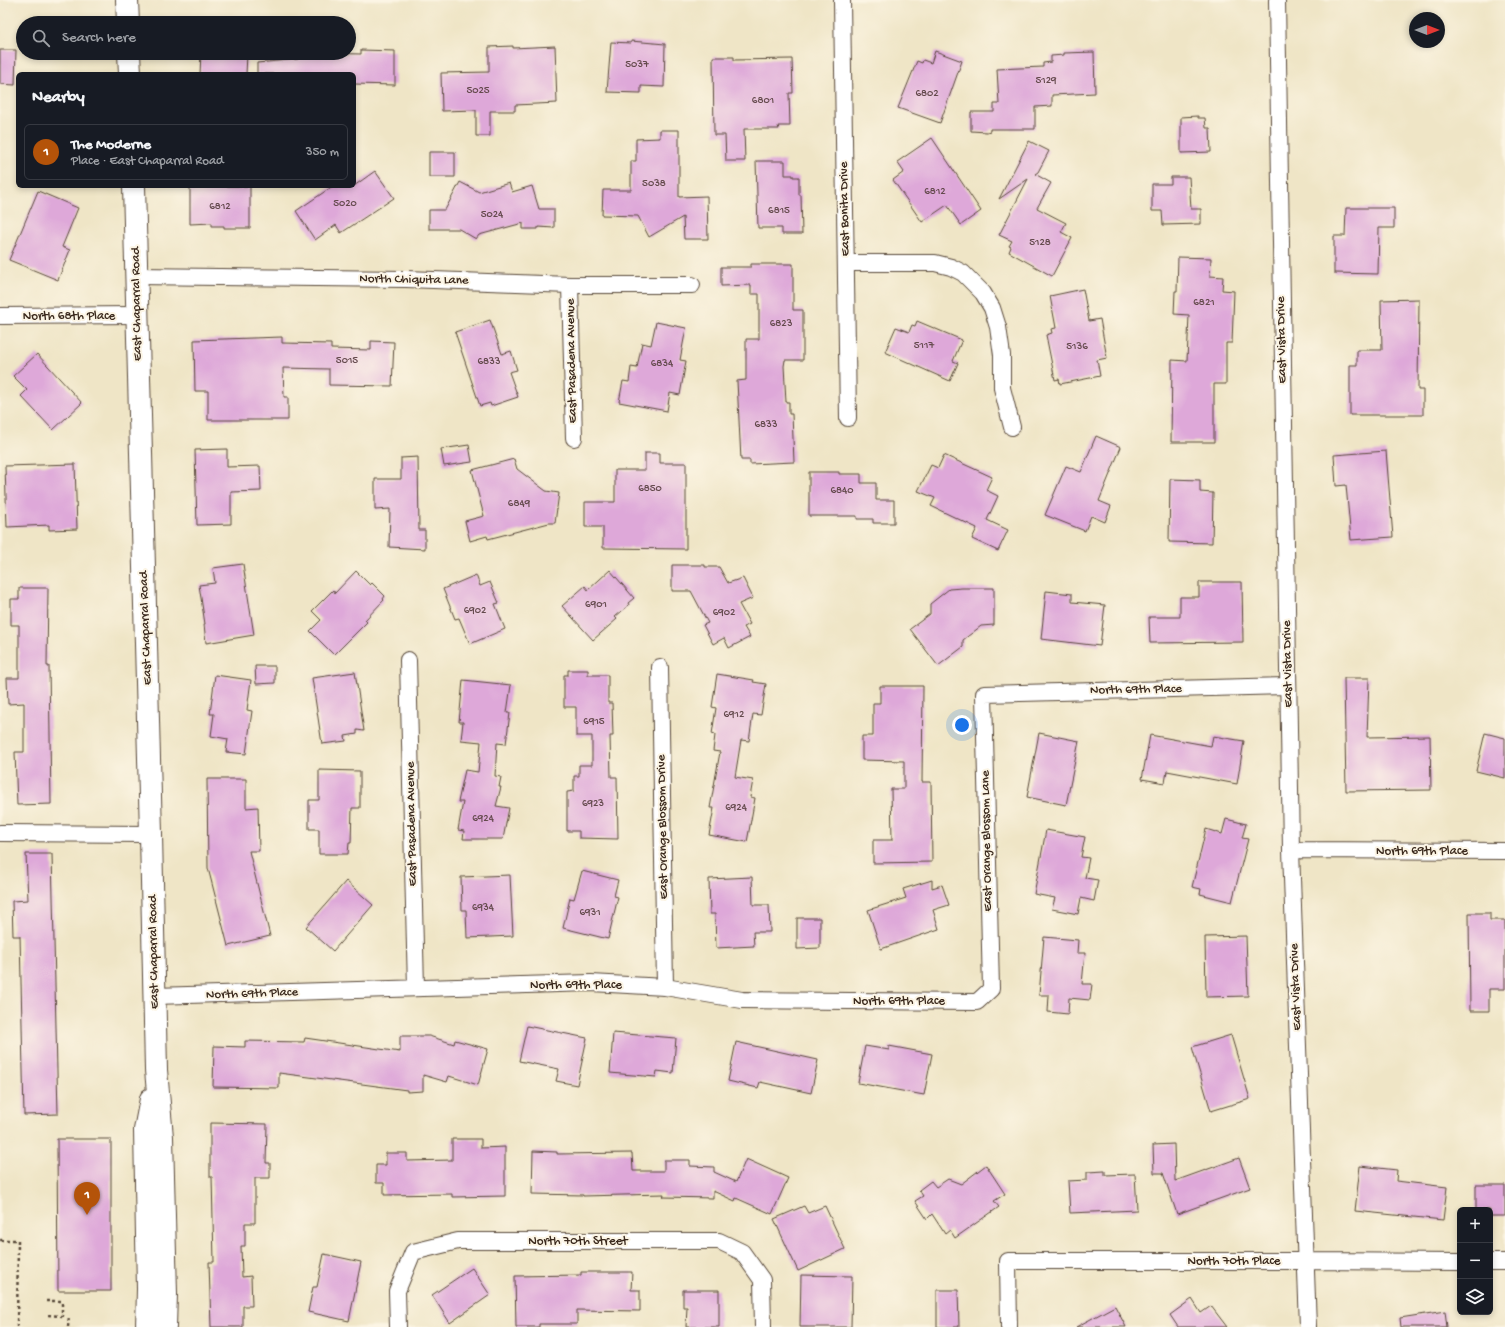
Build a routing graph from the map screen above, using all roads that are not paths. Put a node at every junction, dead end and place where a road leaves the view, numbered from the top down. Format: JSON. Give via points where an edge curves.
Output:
{"nodes":[{"id":1,"x":127,"y":0,"type":"edge"},
{"id":2,"x":842,"y":0,"type":"edge"},
{"id":3,"x":1277,"y":0,"type":"edge"},
{"id":4,"x":128,"y":16,"type":"edge"},
{"id":5,"x":129,"y":60,"type":"edge"},
{"id":6,"x":130,"y":72,"type":"edge"},
{"id":7,"x":134,"y":188,"type":"edge"},
{"id":8,"x":846,"y":263,"type":"junction"},
{"id":9,"x":136,"y":276,"type":"junction"},
{"id":10,"x":570,"y":285,"type":"junction"},
{"id":11,"x":692,"y":285,"type":"dead end"},
{"id":12,"x":137,"y":315,"type":"junction"},
{"id":13,"x":0,"y":316,"type":"edge"},
{"id":14,"x":848,"y":418,"type":"dead end"},
{"id":15,"x":1012,"y":427,"type":"dead end"},
{"id":16,"x":574,"y":438,"type":"dead end"},
{"id":17,"x":408,"y":660,"type":"dead end"},
{"id":18,"x":660,"y":667,"type":"dead end"},
{"id":19,"x":1288,"y":686,"type":"junction"},
{"id":20,"x":984,"y":694,"type":"joint"},
{"id":21,"x":0,"y":833,"type":"edge"},
{"id":22,"x":151,"y":834,"type":"junction"},
{"id":23,"x":1291,"y":850,"type":"junction"},
{"id":24,"x":1505,"y":852,"type":"edge"},
{"id":25,"x":665,"y":987,"type":"junction"},
{"id":26,"x":416,"y":988,"type":"junction"},
{"id":27,"x":991,"y":989,"type":"joint"},
{"id":28,"x":155,"y":996,"type":"junction"},
{"id":29,"x":156,"y":1070,"type":"junction"},
{"id":30,"x":1306,"y":1261,"type":"junction"},
{"id":31,"x":1457,"y":1262,"type":"edge"},
{"id":32,"x":1493,"y":1262,"type":"edge"},
{"id":33,"x":1505,"y":1262,"type":"edge"},
{"id":34,"x":147,"y":1327,"type":"edge"},
{"id":35,"x":164,"y":1327,"type":"edge"},
{"id":36,"x":398,"y":1327,"type":"edge"},
{"id":37,"x":763,"y":1327,"type":"edge"},
{"id":38,"x":1009,"y":1327,"type":"edge"},
{"id":39,"x":1308,"y":1327,"type":"edge"}],
"edges":[{"from":1,"to":4,"type":"main road"},
{"from":2,"to":8,"type":"street","name":"East Bonita Drive"},
{"from":3,"to":19,"type":"street","name":"East Vista Drive"},
{"from":5,"to":6,"type":"main road"},
{"from":7,"to":9,"type":"main road","name":"East Chaparral Road"},
{"from":8,"to":14,"type":"street","name":"East Bonita Drive"},
{"from":8,"to":15,"type":"street","via":[[935,263],[963,273],[983,293],[992,308],[1002,355],[1002,388]]},
{"from":9,"to":10,"type":"street","name":"North Chiquita Lane","via":[[406,279]]},
{"from":9,"to":12,"type":"main road","name":"East Chaparral Road"},
{"from":10,"to":11,"type":"street","name":"North Chiquita Lane"},
{"from":10,"to":16,"type":"street","name":"East Pasadena Avenue"},
{"from":12,"to":13,"type":"street","name":"North 68th Place"},
{"from":12,"to":22,"type":"main road","name":"East Chaparral Road"},
{"from":17,"to":26,"type":"street","name":"East Pasadena Avenue"},
{"from":18,"to":25,"type":"street","name":"East Orange Blossom Drive"},
{"from":19,"to":20,"type":"street","name":"North 69th Place"},
{"from":19,"to":23,"type":"street","name":"East Vista Drive"},
{"from":20,"to":27,"type":"street","name":"East Orange Blossom Lane"},
{"from":21,"to":22,"type":"street"},
{"from":22,"to":28,"type":"main road","name":"East Chaparral Road"},
{"from":23,"to":24,"type":"street","name":"North 69th Place"},
{"from":23,"to":30,"type":"street","name":"East Vista Drive"},
{"from":25,"to":26,"type":"street","name":"North 69th Place","via":[[591,983]]},
{"from":25,"to":27,"type":"street","name":"North 69th Place","via":[[742,1000],[977,1002]]},
{"from":26,"to":28,"type":"street","name":"North 69th Place"},
{"from":28,"to":29,"type":"main road","name":"East Chaparral Road"},
{"from":29,"to":34,"type":"main road","name":"East Chaparral Road","via":[[145,1130]]},
{"from":29,"to":35,"type":"main road","name":"East Chaparral Road","via":[[162,1137],[166,1294]]},
{"from":30,"to":31,"type":"street","name":"North 70th Place"},
{"from":30,"to":38,"type":"street","name":"North 70th Place","via":[[1008,1261]]},
{"from":30,"to":39,"type":"street","name":"East Vista Drive"},
{"from":32,"to":33,"type":"street"},
{"from":36,"to":37,"type":"street","name":"North 70th Street","via":[[397,1291],[413,1252],[458,1241],[719,1241],[742,1252],[762,1280]]}]}
